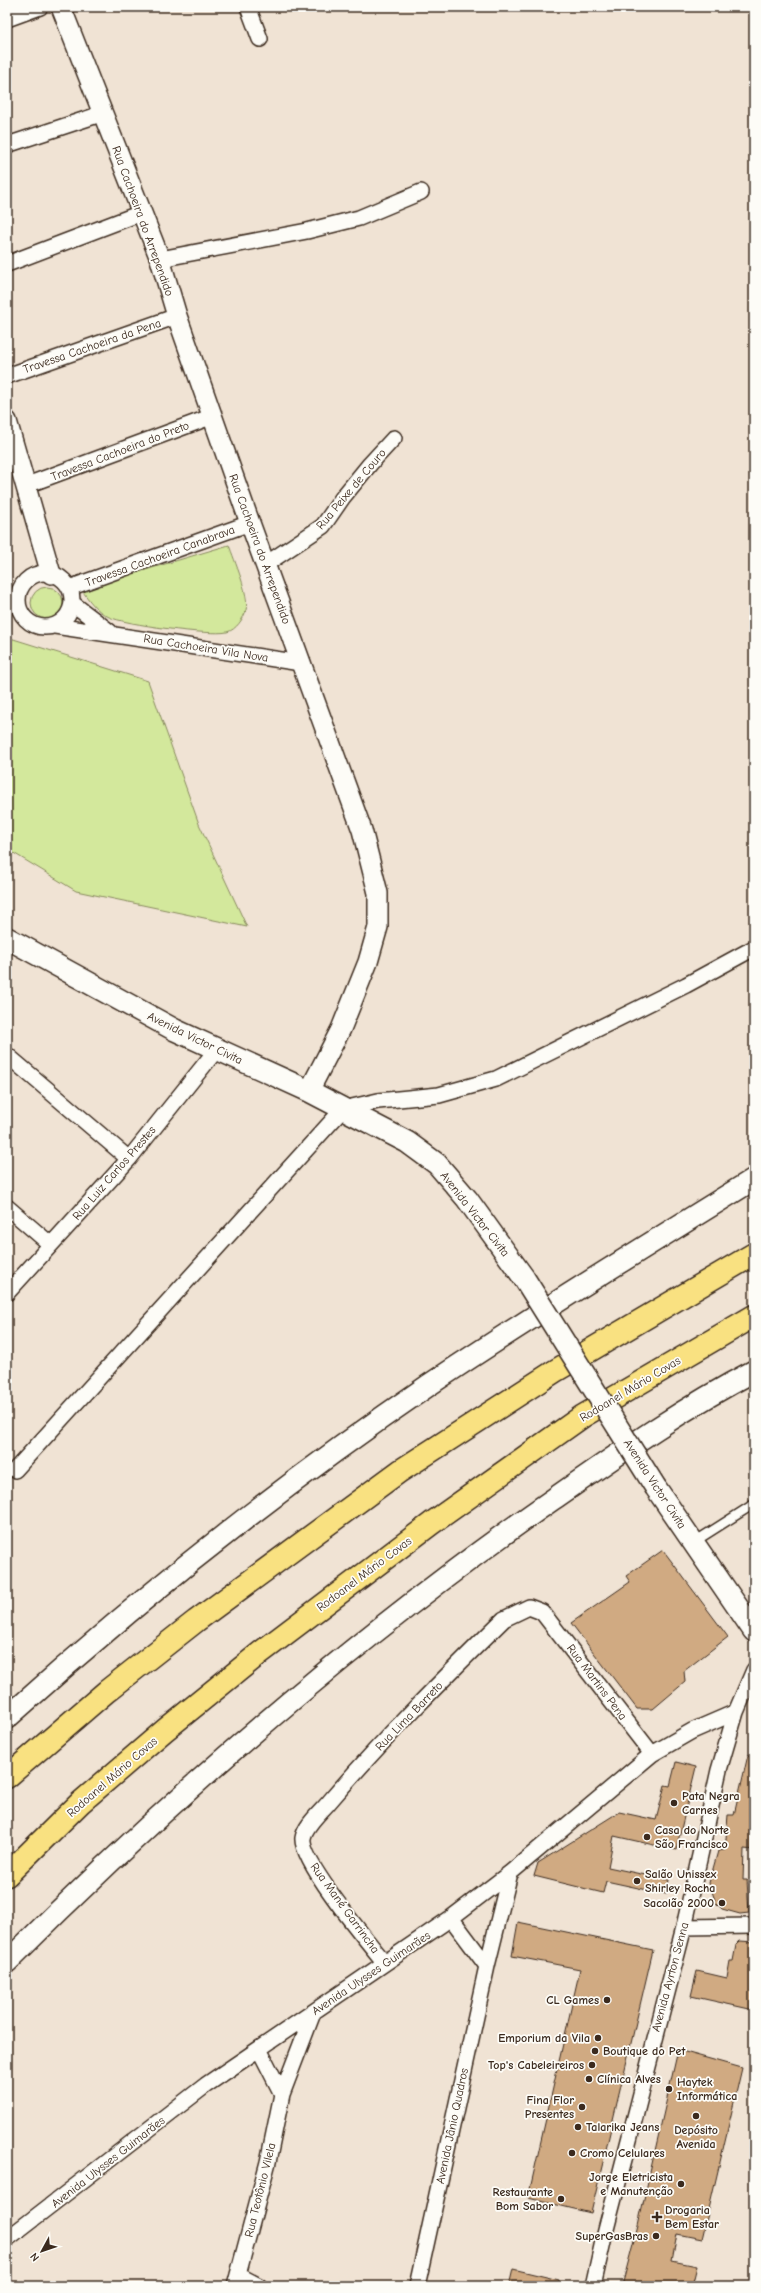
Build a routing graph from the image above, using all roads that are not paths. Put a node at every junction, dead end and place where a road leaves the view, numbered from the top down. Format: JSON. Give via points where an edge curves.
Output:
{"nodes":[{"id":1,"x":40,"y":7,"type":"edge"},
{"id":2,"x":60,"y":7,"type":"edge"},
{"id":3,"x":248,"y":7,"type":"edge"},
{"id":4,"x":7,"y":19,"type":"edge"},
{"id":5,"x":260,"y":39,"type":"dead end"},
{"id":6,"x":104,"y":114,"type":"junction"},
{"id":7,"x":7,"y":145,"type":"edge"},
{"id":8,"x":421,"y":192,"type":"dead end"},
{"id":9,"x":140,"y":213,"type":"junction"},
{"id":10,"x":160,"y":259,"type":"junction"},
{"id":11,"x":7,"y":264,"type":"edge"},
{"id":12,"x":177,"y":316,"type":"junction"},
{"id":13,"x":7,"y":376,"type":"edge"},
{"id":14,"x":213,"y":416,"type":"junction"},
{"id":15,"x":7,"y":422,"type":"edge"},
{"id":16,"x":394,"y":438,"type":"dead end"},
{"id":17,"x":27,"y":485,"type":"junction"},
{"id":18,"x":250,"y":523,"type":"junction"},
{"id":19,"x":266,"y":564,"type":"junction"},
{"id":20,"x":51,"y":574,"type":"junction"},
{"id":21,"x":70,"y":588,"type":"junction"},
{"id":22,"x":13,"y":594,"type":"edge"},
{"id":23,"x":72,"y":603,"type":"junction"},
{"id":24,"x":55,"y":626,"type":"junction"},
{"id":25,"x":110,"y":633,"type":"junction"},
{"id":26,"x":301,"y":663,"type":"junction"},
{"id":27,"x":7,"y":938,"type":"edge"},
{"id":28,"x":754,"y":948,"type":"edge"},
{"id":29,"x":216,"y":1049,"type":"junction"},
{"id":30,"x":7,"y":1055,"type":"edge"},
{"id":31,"x":308,"y":1091,"type":"junction"},
{"id":32,"x":343,"y":1109,"type":"junction"},
{"id":33,"x":129,"y":1159,"type":"junction"},
{"id":34,"x":754,"y":1179,"type":"edge"},
{"id":35,"x":7,"y":1207,"type":"edge"},
{"id":36,"x":50,"y":1244,"type":"junction"},
{"id":37,"x":754,"y":1254,"type":"edge"},
{"id":38,"x":7,"y":1293,"type":"edge"},
{"id":39,"x":754,"y":1316,"type":"edge"},
{"id":40,"x":754,"y":1371,"type":"edge"},
{"id":41,"x":15,"y":1470,"type":"dead end"},
{"id":42,"x":754,"y":1504,"type":"edge"},
{"id":43,"x":694,"y":1543,"type":"junction"},
{"id":44,"x":542,"y":1612,"type":"joint"},
{"id":45,"x":754,"y":1630,"type":"edge"},
{"id":46,"x":754,"y":1670,"type":"edge"},
{"id":47,"x":736,"y":1712,"type":"junction"},
{"id":48,"x":7,"y":1718,"type":"edge"},
{"id":49,"x":652,"y":1754,"type":"junction"},
{"id":50,"x":7,"y":1777,"type":"edge"},
{"id":51,"x":305,"y":1853,"type":"joint"},
{"id":52,"x":510,"y":1873,"type":"junction"},
{"id":53,"x":7,"y":1875,"type":"edge"},
{"id":54,"x":451,"y":1918,"type":"junction"},
{"id":55,"x":754,"y":1926,"type":"edge"},
{"id":56,"x":684,"y":1927,"type":"junction"},
{"id":57,"x":7,"y":1962,"type":"edge"},
{"id":58,"x":385,"y":1963,"type":"junction"},
{"id":59,"x":487,"y":1966,"type":"junction"},
{"id":60,"x":313,"y":2013,"type":"junction"},
{"id":61,"x":260,"y":2051,"type":"junction"},
{"id":62,"x":282,"y":2094,"type":"junction"},
{"id":63,"x":7,"y":2239,"type":"edge"},
{"id":64,"x":236,"y":2280,"type":"edge"},
{"id":65,"x":259,"y":2286,"type":"edge"},
{"id":66,"x":417,"y":2286,"type":"edge"},
{"id":67,"x":593,"y":2286,"type":"edge"}],
"edges":[{"from":1,"to":4,"type":"street"},
{"from":2,"to":6,"type":"street","name":"Rua Cachoeira do Arrependido"},
{"from":3,"to":5,"type":"street"},
{"from":6,"to":7,"type":"street"},
{"from":6,"to":9,"type":"street","name":"Rua Cachoeira do Arrependido"},
{"from":8,"to":10,"type":"street","via":[[359,218],[306,231]]},
{"from":9,"to":10,"type":"street","name":"Rua Cachoeira do Arrependido"},
{"from":9,"to":11,"type":"street"},
{"from":10,"to":12,"type":"street","name":"Rua Cachoeira do Arrependido"},
{"from":12,"to":13,"type":"street","name":"Travessa Cachoeira da Pena"},
{"from":12,"to":14,"type":"street","name":"Rua Cachoeira do Arrependido"},
{"from":14,"to":17,"type":"street","name":"Travessa Cachoeira do Preto"},
{"from":14,"to":18,"type":"street","name":"Rua Cachoeira do Arrependido"},
{"from":15,"to":17,"type":"street"},
{"from":16,"to":19,"type":"street","name":"Rua Peixe de Couro","via":[[352,486],[323,526]]},
{"from":17,"to":20,"type":"street"},
{"from":18,"to":19,"type":"street","name":"Rua Cachoeira do Arrependido"},
{"from":18,"to":21,"type":"street","name":"Travessa Cachoeira Canabrava"},
{"from":19,"to":26,"type":"street","name":"Rua Cachoeira do Arrependido"},
{"from":20,"to":21,"type":"street","via":[[62,579]]},
{"from":20,"to":22,"type":"street","via":[[30,577]]},
{"from":21,"to":23,"type":"street"},
{"from":22,"to":24,"type":"street","via":[[25,619],[39,627]]},
{"from":23,"to":24,"type":"street","via":[[67,616]]},
{"from":23,"to":25,"type":"street","name":"Rua Cachoeira Vila Nova"},
{"from":24,"to":25,"type":"street","name":"Rua Cachoeira Vila Nova"},
{"from":25,"to":26,"type":"street","name":"Rua Cachoeira Vila Nova"},
{"from":26,"to":31,"type":"street","name":"Rua Cachoeira do Arrependido","via":[[362,830],[378,893],[378,927],[368,962],[341,1029]]},
{"from":27,"to":29,"type":"main road","name":"Avenida Victor Civita","via":[[175,1030]]},
{"from":28,"to":32,"type":"street","via":[[686,985],[496,1079],[439,1095],[378,1101]]},
{"from":29,"to":31,"type":"main road","name":"Avenida Victor Civita"},
{"from":29,"to":33,"type":"street","name":"Rua Luiz Carlos Prestes"},
{"from":30,"to":33,"type":"street"},
{"from":31,"to":32,"type":"main road","name":"Avenida Victor Civita"},
{"from":32,"to":41,"type":"street"},
{"from":32,"to":43,"type":"main road","name":"Avenida Victor Civita","bridge":true,"via":[[407,1142],[436,1164],[468,1200],[524,1278],[656,1488]]},
{"from":33,"to":36,"type":"street","name":"Rua Luiz Carlos Prestes"},
{"from":34,"to":48,"type":"main road","via":[[514,1329],[342,1447],[116,1622]]},
{"from":35,"to":36,"type":"street"},
{"from":36,"to":38,"type":"street","name":"Rua Luiz Carlos Prestes"},
{"from":37,"to":50,"type":"highway","via":[[555,1371],[400,1471],[196,1621],[107,1691]]},
{"from":39,"to":53,"type":"highway","name":"Rodoanel Mário Covas","via":[[584,1416],[432,1523],[260,1653],[165,1730],[80,1803]]},
{"from":40,"to":57,"type":"main road","via":[[666,1421],[477,1552],[302,1690],[138,1835]]},
{"from":42,"to":43,"type":"lane"},
{"from":43,"to":45,"type":"main road","name":"Avenida Victor Civita"},
{"from":44,"to":49,"type":"street","name":"Rua Martins Pena"},
{"from":44,"to":51,"type":"street","name":"Rua Lima Barreto","via":[[529,1607],[504,1619],[466,1657],[347,1781],[309,1826],[303,1838]]},
{"from":46,"to":47,"type":"street","name":"Avenida Ayrton Senna"},
{"from":47,"to":49,"type":"street","name":"Avenida Ulysses Guimarães","via":[[692,1731]]},
{"from":47,"to":56,"type":"street","name":"Avenida Ayrton Senna"},
{"from":49,"to":52,"type":"street","name":"Avenida Ulysses Guimarães"},
{"from":51,"to":58,"type":"street","name":"Rua Mané Garrincha","via":[[328,1889]]},
{"from":52,"to":54,"type":"street","name":"Avenida Ulysses Guimarães"},
{"from":52,"to":59,"type":"street","name":"Avenida Jânio Quadros"},
{"from":54,"to":58,"type":"street","name":"Avenida Ulysses Guimarães"},
{"from":54,"to":59,"type":"street"},
{"from":55,"to":56,"type":"street"},
{"from":56,"to":67,"type":"street","name":"Avenida Ayrton Senna"},
{"from":58,"to":60,"type":"street","name":"Avenida Ulysses Guimarães"},
{"from":59,"to":66,"type":"street","name":"Avenida Jânio Quadros"},
{"from":60,"to":61,"type":"street","name":"Avenida Ulysses Guimarães"},
{"from":60,"to":62,"type":"street","name":"Rua Teotônio Vilela"},
{"from":61,"to":62,"type":"street"},
{"from":61,"to":63,"type":"street","name":"Avenida Ulysses Guimarães","via":[[206,2085]]},
{"from":62,"to":64,"type":"street","name":"Rua Teotônio Vilela","via":[[268,2162]]},
{"from":64,"to":65,"type":"street"}]}
